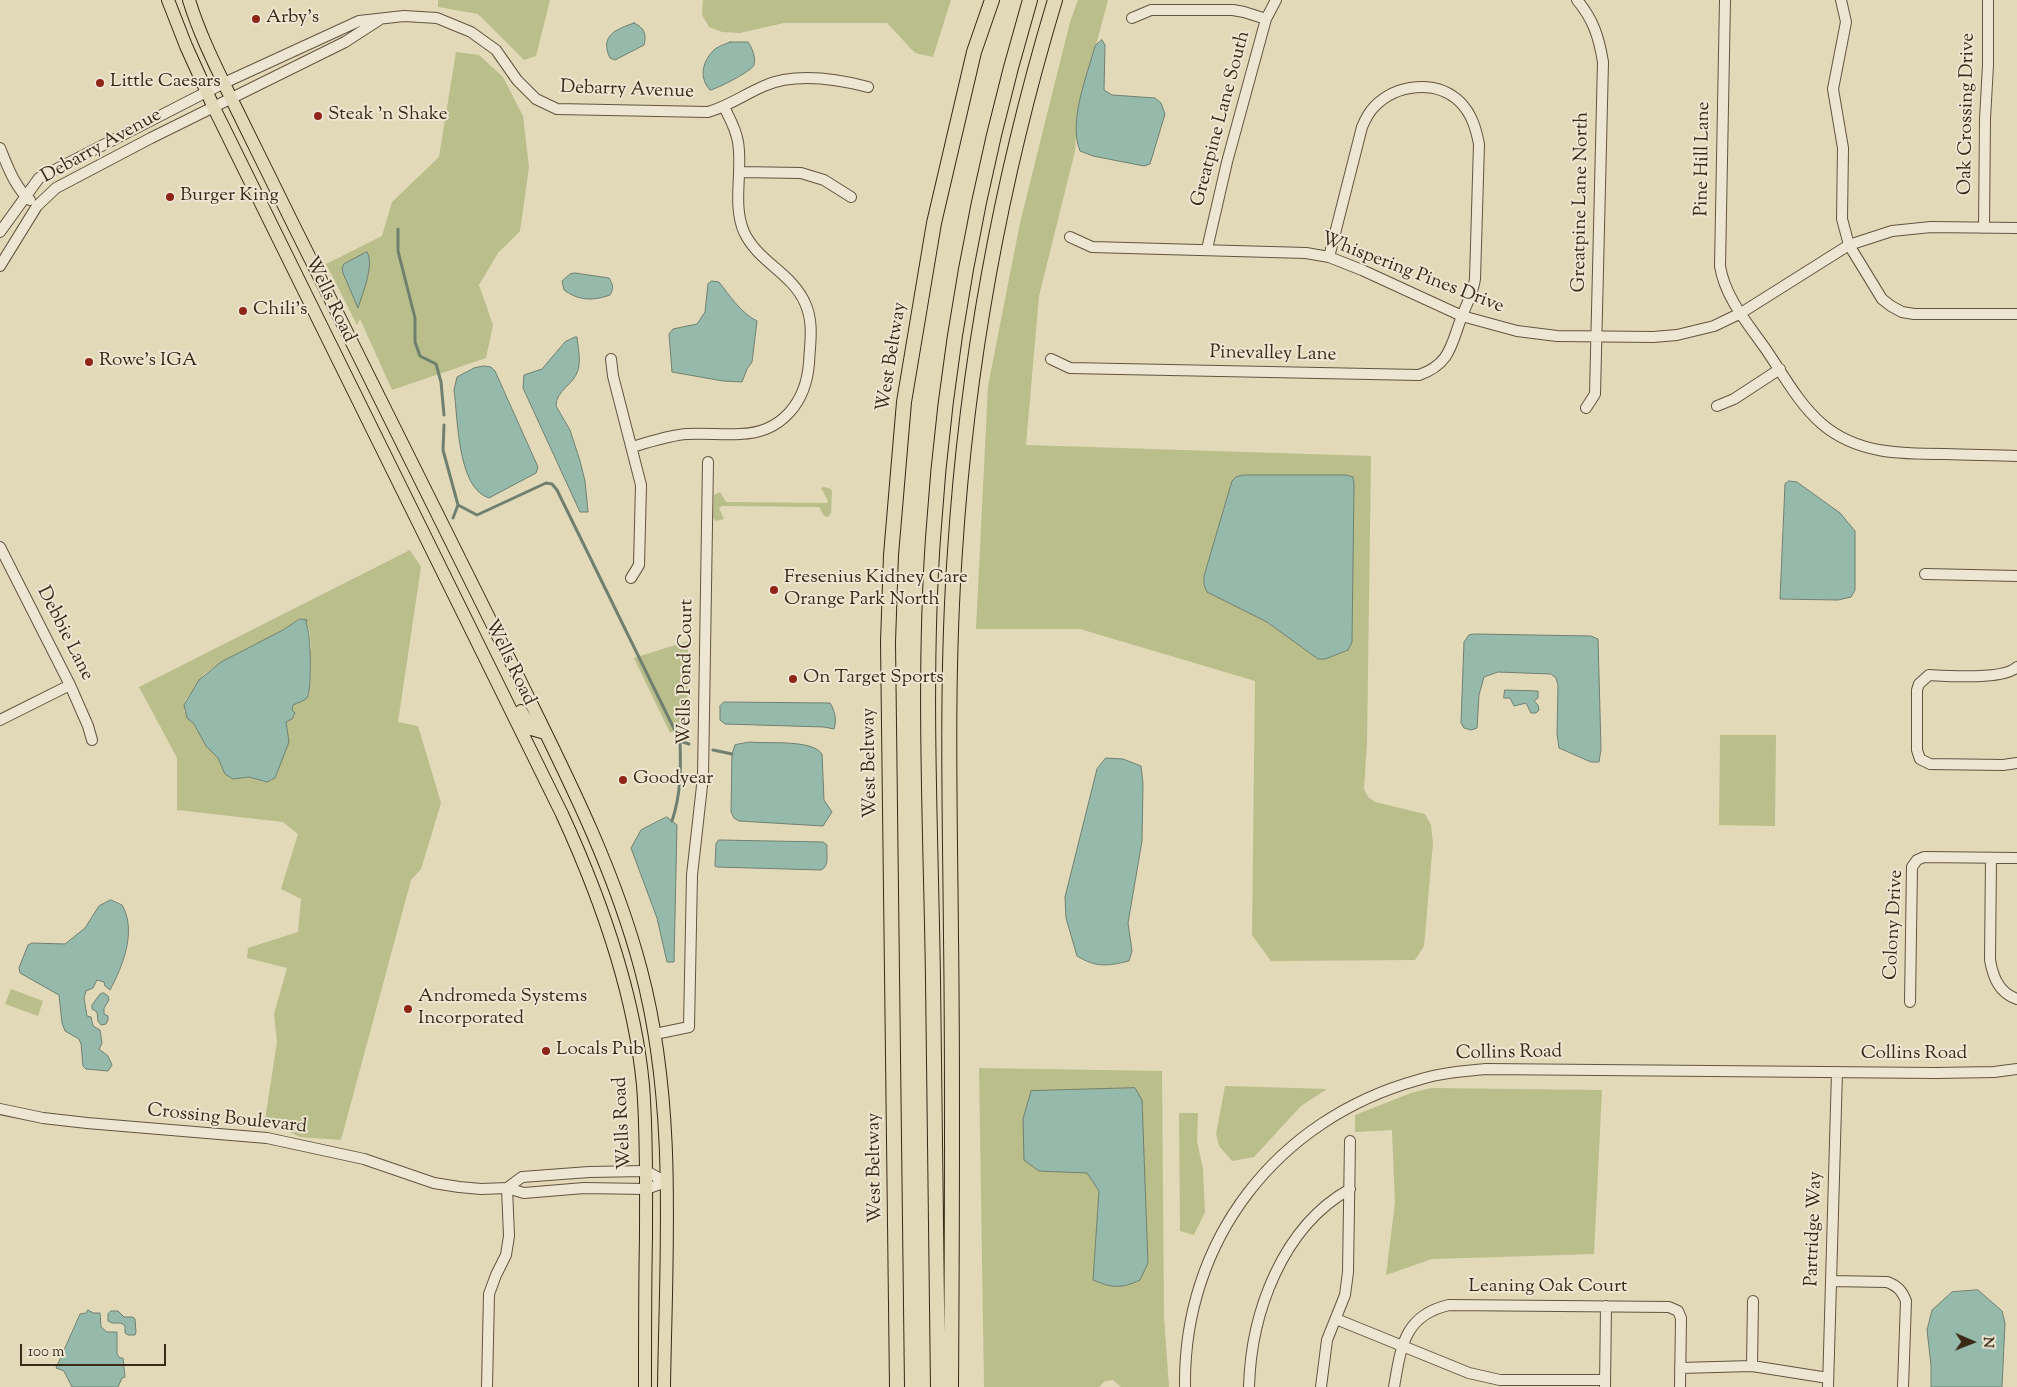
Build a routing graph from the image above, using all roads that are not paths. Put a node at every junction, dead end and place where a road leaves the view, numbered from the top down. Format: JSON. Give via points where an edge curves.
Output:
{"nodes":[{"id":1,"x":168,"y":0,"type":"edge"},
{"id":2,"x":189,"y":0,"type":"edge"},
{"id":3,"x":985,"y":0,"type":"edge"},
{"id":4,"x":992,"y":0,"type":"edge"},
{"id":5,"x":1030,"y":0,"type":"edge"},
{"id":6,"x":1055,"y":0,"type":"edge"},
{"id":7,"x":1276,"y":0,"type":"edge"},
{"id":8,"x":1578,"y":0,"type":"edge"},
{"id":9,"x":1725,"y":0,"type":"edge"},
{"id":10,"x":1841,"y":0,"type":"edge"},
{"id":11,"x":1988,"y":0,"type":"edge"},
{"id":12,"x":1132,"y":18,"type":"dead end"},
{"id":13,"x":1266,"y":19,"type":"junction"},
{"id":14,"x":380,"y":20,"type":"junction"},
{"id":15,"x":974,"y":52,"type":"junction"},
{"id":16,"x":224,"y":83,"type":"junction"},
{"id":17,"x":868,"y":87,"type":"dead end"},
{"id":18,"x":208,"y":92,"type":"junction"},
{"id":19,"x":232,"y":99,"type":"junction"},
{"id":20,"x":214,"y":108,"type":"junction"},
{"id":21,"x":724,"y":108,"type":"junction"},
{"id":22,"x":0,"y":148,"type":"edge"},
{"id":23,"x":739,"y":172,"type":"junction"},
{"id":24,"x":25,"y":197,"type":"junction"},
{"id":25,"x":851,"y":198,"type":"dead end"},
{"id":26,"x":37,"y":206,"type":"junction"},
{"id":27,"x":1984,"y":228,"type":"junction"},
{"id":28,"x":2017,"y":228,"type":"edge"},
{"id":29,"x":0,"y":232,"type":"edge"},
{"id":30,"x":1070,"y":237,"type":"dead end"},
{"id":31,"x":1848,"y":245,"type":"junction"},
{"id":32,"x":1208,"y":249,"type":"junction"},
{"id":33,"x":1329,"y":257,"type":"junction"},
{"id":34,"x":0,"y":266,"type":"edge"},
{"id":35,"x":1742,"y":313,"type":"junction"},
{"id":36,"x":2017,"y":314,"type":"edge"},
{"id":37,"x":1462,"y":316,"type":"junction"},
{"id":38,"x":1596,"y":336,"type":"junction"},
{"id":39,"x":611,"y":358,"type":"dead end"},
{"id":40,"x":1051,"y":359,"type":"dead end"},
{"id":41,"x":1780,"y":370,"type":"junction"},
{"id":42,"x":1717,"y":406,"type":"dead end"},
{"id":43,"x":1586,"y":408,"type":"dead end"},
{"id":44,"x":632,"y":447,"type":"junction"},
{"id":45,"x":2017,"y":456,"type":"edge"},
{"id":46,"x":708,"y":462,"type":"dead end"},
{"id":47,"x":0,"y":547,"type":"edge"},
{"id":48,"x":1925,"y":574,"type":"dead end"},
{"id":49,"x":2017,"y":576,"type":"edge"},
{"id":50,"x":631,"y":578,"type":"dead end"},
{"id":51,"x":2017,"y":667,"type":"edge"},
{"id":52,"x":491,"y":670,"type":"junction"},
{"id":53,"x":70,"y":685,"type":"junction"},
{"id":54,"x":0,"y":720,"type":"edge"},
{"id":55,"x":545,"y":733,"type":"junction"},
{"id":56,"x":92,"y":740,"type":"dead end"},
{"id":57,"x":2017,"y":763,"type":"edge"},
{"id":58,"x":1991,"y":858,"type":"junction"},
{"id":59,"x":2017,"y":858,"type":"edge"},
{"id":60,"x":2017,"y":999,"type":"edge"},
{"id":61,"x":1910,"y":1002,"type":"dead end"},
{"id":62,"x":655,"y":1034,"type":"junction"},
{"id":63,"x":2017,"y":1069,"type":"edge"},
{"id":64,"x":1837,"y":1072,"type":"junction"},
{"id":65,"x":0,"y":1109,"type":"edge"},
{"id":66,"x":1350,"y":1142,"type":"dead end"},
{"id":67,"x":646,"y":1171,"type":"junction"},
{"id":68,"x":666,"y":1182,"type":"junction"},
{"id":69,"x":507,"y":1188,"type":"junction"},
{"id":70,"x":646,"y":1189,"type":"junction"},
{"id":71,"x":1350,"y":1190,"type":"junction"},
{"id":72,"x":1831,"y":1281,"type":"junction"},
{"id":73,"x":1753,"y":1301,"type":"dead end"},
{"id":74,"x":1606,"y":1306,"type":"junction"},
{"id":75,"x":1336,"y":1319,"type":"junction"},
{"id":76,"x":1403,"y":1345,"type":"junction"},
{"id":77,"x":1752,"y":1366,"type":"junction"},
{"id":78,"x":1680,"y":1368,"type":"junction"},
{"id":79,"x":1605,"y":1383,"type":"edge"},
{"id":80,"x":1828,"y":1383,"type":"edge"},
{"id":81,"x":487,"y":1387,"type":"edge"},
{"id":82,"x":644,"y":1387,"type":"edge"},
{"id":83,"x":664,"y":1387,"type":"edge"},
{"id":84,"x":898,"y":1387,"type":"edge"},
{"id":85,"x":938,"y":1387,"type":"edge"},
{"id":86,"x":951,"y":1387,"type":"edge"},
{"id":87,"x":1185,"y":1387,"type":"edge"},
{"id":88,"x":1249,"y":1387,"type":"edge"},
{"id":89,"x":1321,"y":1387,"type":"edge"},
{"id":90,"x":1394,"y":1387,"type":"edge"},
{"id":91,"x":1680,"y":1387,"type":"edge"},
{"id":92,"x":1903,"y":1387,"type":"edge"}],
"edges":[{"from":1,"to":18,"type":"main road","name":"Wells Road"},
{"from":2,"to":16,"type":"main road","name":"Wells Road"},
{"from":3,"to":15,"type":"highway"},
{"from":4,"to":15,"type":"highway","name":"West Beltway"},
{"from":5,"to":85,"type":"highway","via":[[996,122],[967,259],[945,407],[933,536],[928,771]]},
{"from":6,"to":86,"type":"highway","via":[[1026,106],[992,253],[968,408],[955,551],[949,708]]},
{"from":7,"to":13,"type":"street","name":"Greatpine Lane South"},
{"from":8,"to":38,"type":"street","name":"Greatpine Lane North","via":[[1591,18],[1600,40],[1603,62]]},
{"from":9,"to":35,"type":"street","name":"Pine Hill Lane","via":[[1720,266],[1726,290]]},
{"from":10,"to":31,"type":"street","via":[[1846,22],[1833,89],[1842,134],[1842,219]]},
{"from":11,"to":27,"type":"street","name":"Oak Crossing Drive"},
{"from":12,"to":13,"type":"street","via":[[1150,10],[1233,10]]},
{"from":13,"to":32,"type":"street","name":"Greatpine Lane South","via":[[1227,162]]},
{"from":14,"to":16,"type":"street","name":"Debarry Avenue","via":[[359,21]]},
{"from":14,"to":19,"type":"street","name":"Debarry Avenue","via":[[345,42]]},
{"from":14,"to":21,"type":"street","name":"Debarry Avenue","via":[[404,16],[437,18],[471,32],[496,50],[517,80],[536,99],[557,109],[708,112]]},
{"from":15,"to":84,"type":"highway","name":"West Beltway","via":[[934,223],[916,328],[904,402],[892,555],[888,642]]},
{"from":16,"to":18,"type":"street","name":"Debarry Avenue"},
{"from":16,"to":19,"type":"main road","name":"Wells Road"},
{"from":17,"to":21,"type":"street","name":"Debarry Avenue","via":[[833,80],[779,81]]},
{"from":18,"to":20,"type":"main road","name":"Wells Road"},
{"from":18,"to":24,"type":"street","name":"Debarry Avenue","via":[[56,168],[39,178]]},
{"from":19,"to":20,"type":"street","name":"Debarry Avenue"},
{"from":19,"to":55,"type":"main road","name":"Wells Road"},
{"from":20,"to":26,"type":"street","name":"Debarry Avenue","via":[[56,188]]},
{"from":20,"to":52,"type":"main road","name":"Wells Road"},
{"from":21,"to":23,"type":"street","via":[[736,134]]},
{"from":22,"to":24,"type":"street"},
{"from":23,"to":25,"type":"street","via":[[787,172],[813,176]]},
{"from":23,"to":44,"type":"street","via":[[738,208],[744,232],[760,254],[790,280],[806,305],[811,334],[808,373],[802,395],[782,420],[757,432],[687,434]]},
{"from":24,"to":26,"type":"street"},
{"from":24,"to":29,"type":"street","name":"Debarry Avenue"},
{"from":26,"to":34,"type":"street","name":"Debarry Avenue"},
{"from":27,"to":28,"type":"street","name":"Whispering Pines Drive"},
{"from":27,"to":31,"type":"street","name":"Whispering Pines Drive","via":[[1911,228]]},
{"from":30,"to":32,"type":"street","name":"Whispering Pines Drive","via":[[1092,247]]},
{"from":31,"to":35,"type":"street","name":"Whispering Pines Drive"},
{"from":31,"to":36,"type":"street","via":[[1882,299],[1902,312]]},
{"from":32,"to":33,"type":"street","name":"Whispering Pines Drive","via":[[1289,251]]},
{"from":33,"to":37,"type":"street","name":"Whispering Pines Drive"},
{"from":33,"to":37,"type":"street","name":"Pinevalley Lane","via":[[1362,127],[1372,108],[1400,89],[1430,88],[1446,93],[1460,102],[1470,115],[1478,144],[1475,279]]},
{"from":35,"to":38,"type":"street","name":"Whispering Pines Drive","via":[[1714,326],[1677,335]]},
{"from":35,"to":41,"type":"street","name":"Pine Hill Lane"},
{"from":37,"to":38,"type":"street","name":"Whispering Pines Drive","via":[[1517,331]]},
{"from":37,"to":40,"type":"street","name":"Pinevalley Lane","via":[[1450,351],[1441,364],[1419,375],[1070,368]]},
{"from":38,"to":43,"type":"street","name":"Greatpine Lane North","via":[[1595,394]]},
{"from":39,"to":44,"type":"street"},
{"from":41,"to":42,"type":"street"},
{"from":41,"to":45,"type":"street","name":"Pine Hill Lane","via":[[1806,408],[1823,425],[1859,446],[1898,454]]},
{"from":44,"to":50,"type":"street","via":[[642,497],[639,565]]},
{"from":46,"to":62,"type":"street","name":"Wells Pond Court","via":[[703,777],[692,875],[689,1027]]},
{"from":47,"to":53,"type":"street","name":"Debbie Lane"},
{"from":48,"to":49,"type":"street"},
{"from":51,"to":57,"type":"street","via":[[1994,675],[1929,675],[1922,679],[1917,690],[1917,750],[1920,759],[1930,764]]},
{"from":52,"to":55,"type":"main road","via":[[508,683],[529,727]]},
{"from":52,"to":67,"type":"main road","name":"Wells Road","via":[[576,845],[606,920],[623,980],[641,1075]]},
{"from":53,"to":54,"type":"street"},
{"from":53,"to":56,"type":"street","name":"Debbie Lane"},
{"from":55,"to":62,"type":"main road","name":"Wells Road","via":[[587,819],[621,905]]},
{"from":58,"to":59,"type":"street","name":"Colony Drive"},
{"from":58,"to":60,"type":"street","via":[[1992,973],[2003,991]]},
{"from":58,"to":61,"type":"street","name":"Colony Drive","via":[[1924,857],[1912,867]]},
{"from":62,"to":68,"type":"main road","name":"Wells Road","via":[[666,1133]]},
{"from":63,"to":64,"type":"street","name":"Collins Road","via":[[1968,1073]]},
{"from":64,"to":72,"type":"street","name":"Partridge Way"},
{"from":64,"to":87,"type":"street","name":"Collins Road","via":[[1486,1069],[1419,1079],[1386,1090],[1322,1124],[1285,1152],[1253,1187],[1224,1227],[1209,1259],[1192,1311]]},
{"from":65,"to":69,"type":"street","name":"Crossing Boulevard","via":[[87,1123],[266,1138],[364,1159],[434,1183],[481,1189]]},
{"from":66,"to":71,"type":"street"},
{"from":67,"to":68,"type":"street"},
{"from":67,"to":69,"type":"street","name":"Crossing Boulevard","via":[[522,1177]]},
{"from":67,"to":70,"type":"main road","name":"Wells Road"},
{"from":68,"to":70,"type":"street","name":"Crossing Boulevard"},
{"from":68,"to":83,"type":"main road","name":"Wells Road"},
{"from":69,"to":70,"type":"street","name":"Crossing Boulevard","via":[[524,1193],[584,1188]]},
{"from":69,"to":81,"type":"street","via":[[509,1236],[506,1254],[489,1294]]},
{"from":70,"to":82,"type":"main road","name":"Wells Road"},
{"from":71,"to":75,"type":"street","via":[[1348,1272],[1345,1295]]},
{"from":71,"to":88,"type":"street","via":[[1313,1216],[1286,1253],[1265,1295],[1258,1318],[1252,1343]]},
{"from":72,"to":80,"type":"street","name":"Partridge Way"},
{"from":72,"to":92,"type":"street","via":[[1887,1282],[1902,1292],[1906,1301]]},
{"from":73,"to":77,"type":"street"},
{"from":74,"to":76,"type":"street","name":"Leaning Oak Court","via":[[1449,1305],[1418,1318]]},
{"from":74,"to":78,"type":"street","name":"Leaning Oak Court","via":[[1664,1306],[1678,1312],[1681,1318]]},
{"from":74,"to":79,"type":"street"},
{"from":75,"to":76,"type":"street"},
{"from":75,"to":89,"type":"street","via":[[1327,1340]]},
{"from":76,"to":79,"type":"street","via":[[1487,1378]]},
{"from":76,"to":90,"type":"street","name":"Leaning Oak Court"},
{"from":77,"to":78,"type":"street"},
{"from":77,"to":80,"type":"street"},
{"from":78,"to":91,"type":"street","name":"Leaning Oak Court"}]}
